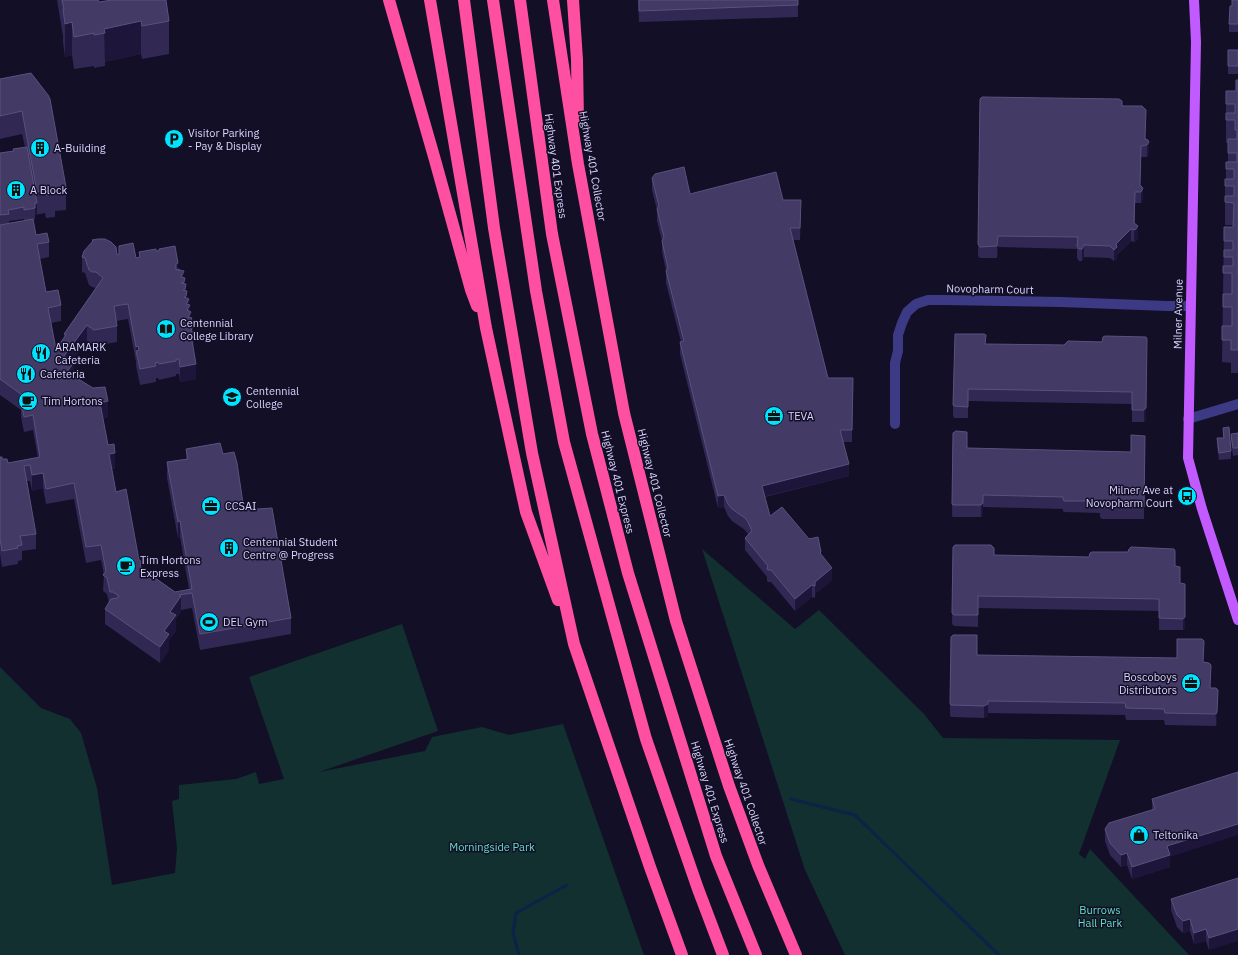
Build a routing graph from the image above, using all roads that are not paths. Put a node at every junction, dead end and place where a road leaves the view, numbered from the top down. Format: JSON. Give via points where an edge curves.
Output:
{"nodes":[{"id":1,"x":389,"y":0,"type":"edge"},
{"id":2,"x":430,"y":0,"type":"edge"},
{"id":3,"x":464,"y":0,"type":"edge"},
{"id":4,"x":492,"y":0,"type":"edge"},
{"id":5,"x":520,"y":0,"type":"edge"},
{"id":6,"x":553,"y":0,"type":"edge"},
{"id":7,"x":574,"y":0,"type":"edge"},
{"id":8,"x":1194,"y":0,"type":"edge"},
{"id":9,"x":578,"y":164,"type":"junction"},
{"id":10,"x":1190,"y":306,"type":"junction"},
{"id":11,"x":486,"y":328,"type":"junction"},
{"id":12,"x":1238,"y":404,"type":"edge"},
{"id":13,"x":1188,"y":419,"type":"junction"},
{"id":14,"x":895,"y":424,"type":"dead end"},
{"id":15,"x":1238,"y":620,"type":"edge"},
{"id":16,"x":574,"y":644,"type":"junction"},
{"id":17,"x":682,"y":955,"type":"edge"},
{"id":18,"x":723,"y":955,"type":"edge"},
{"id":19,"x":756,"y":955,"type":"edge"},
{"id":20,"x":796,"y":955,"type":"edge"}],
"edges":[{"from":1,"to":11,"type":"highway","via":[[470,290]]},
{"from":2,"to":11,"type":"highway"},
{"from":3,"to":16,"type":"highway","via":[[494,228],[532,453]]},
{"from":4,"to":18,"type":"highway","via":[[536,291],[564,442],[646,739]]},
{"from":5,"to":19,"type":"highway","name":"Highway 401 Express","via":[[552,234],[592,434],[628,574],[714,848]]},
{"from":6,"to":9,"type":"highway","name":"Highway 401 Collector"},
{"from":7,"to":9,"type":"highway"},
{"from":8,"to":10,"type":"main road","name":"Milner Avenue","via":[[1196,58]]},
{"from":9,"to":20,"type":"highway","name":"Highway 401 Collector","via":[[624,413],[676,621],[729,786],[758,865]]},
{"from":10,"to":13,"type":"main road","name":"Milner Avenue"},
{"from":10,"to":14,"type":"street","name":"Novopharm Court","via":[[943,300],[928,300],[916,304],[907,312],[898,335],[895,363]]},
{"from":11,"to":16,"type":"highway","via":[[526,512]]},
{"from":12,"to":13,"type":"street"},
{"from":13,"to":15,"type":"main road","name":"Milner Avenue","via":[[1188,458]]},
{"from":16,"to":17,"type":"highway"}]}
